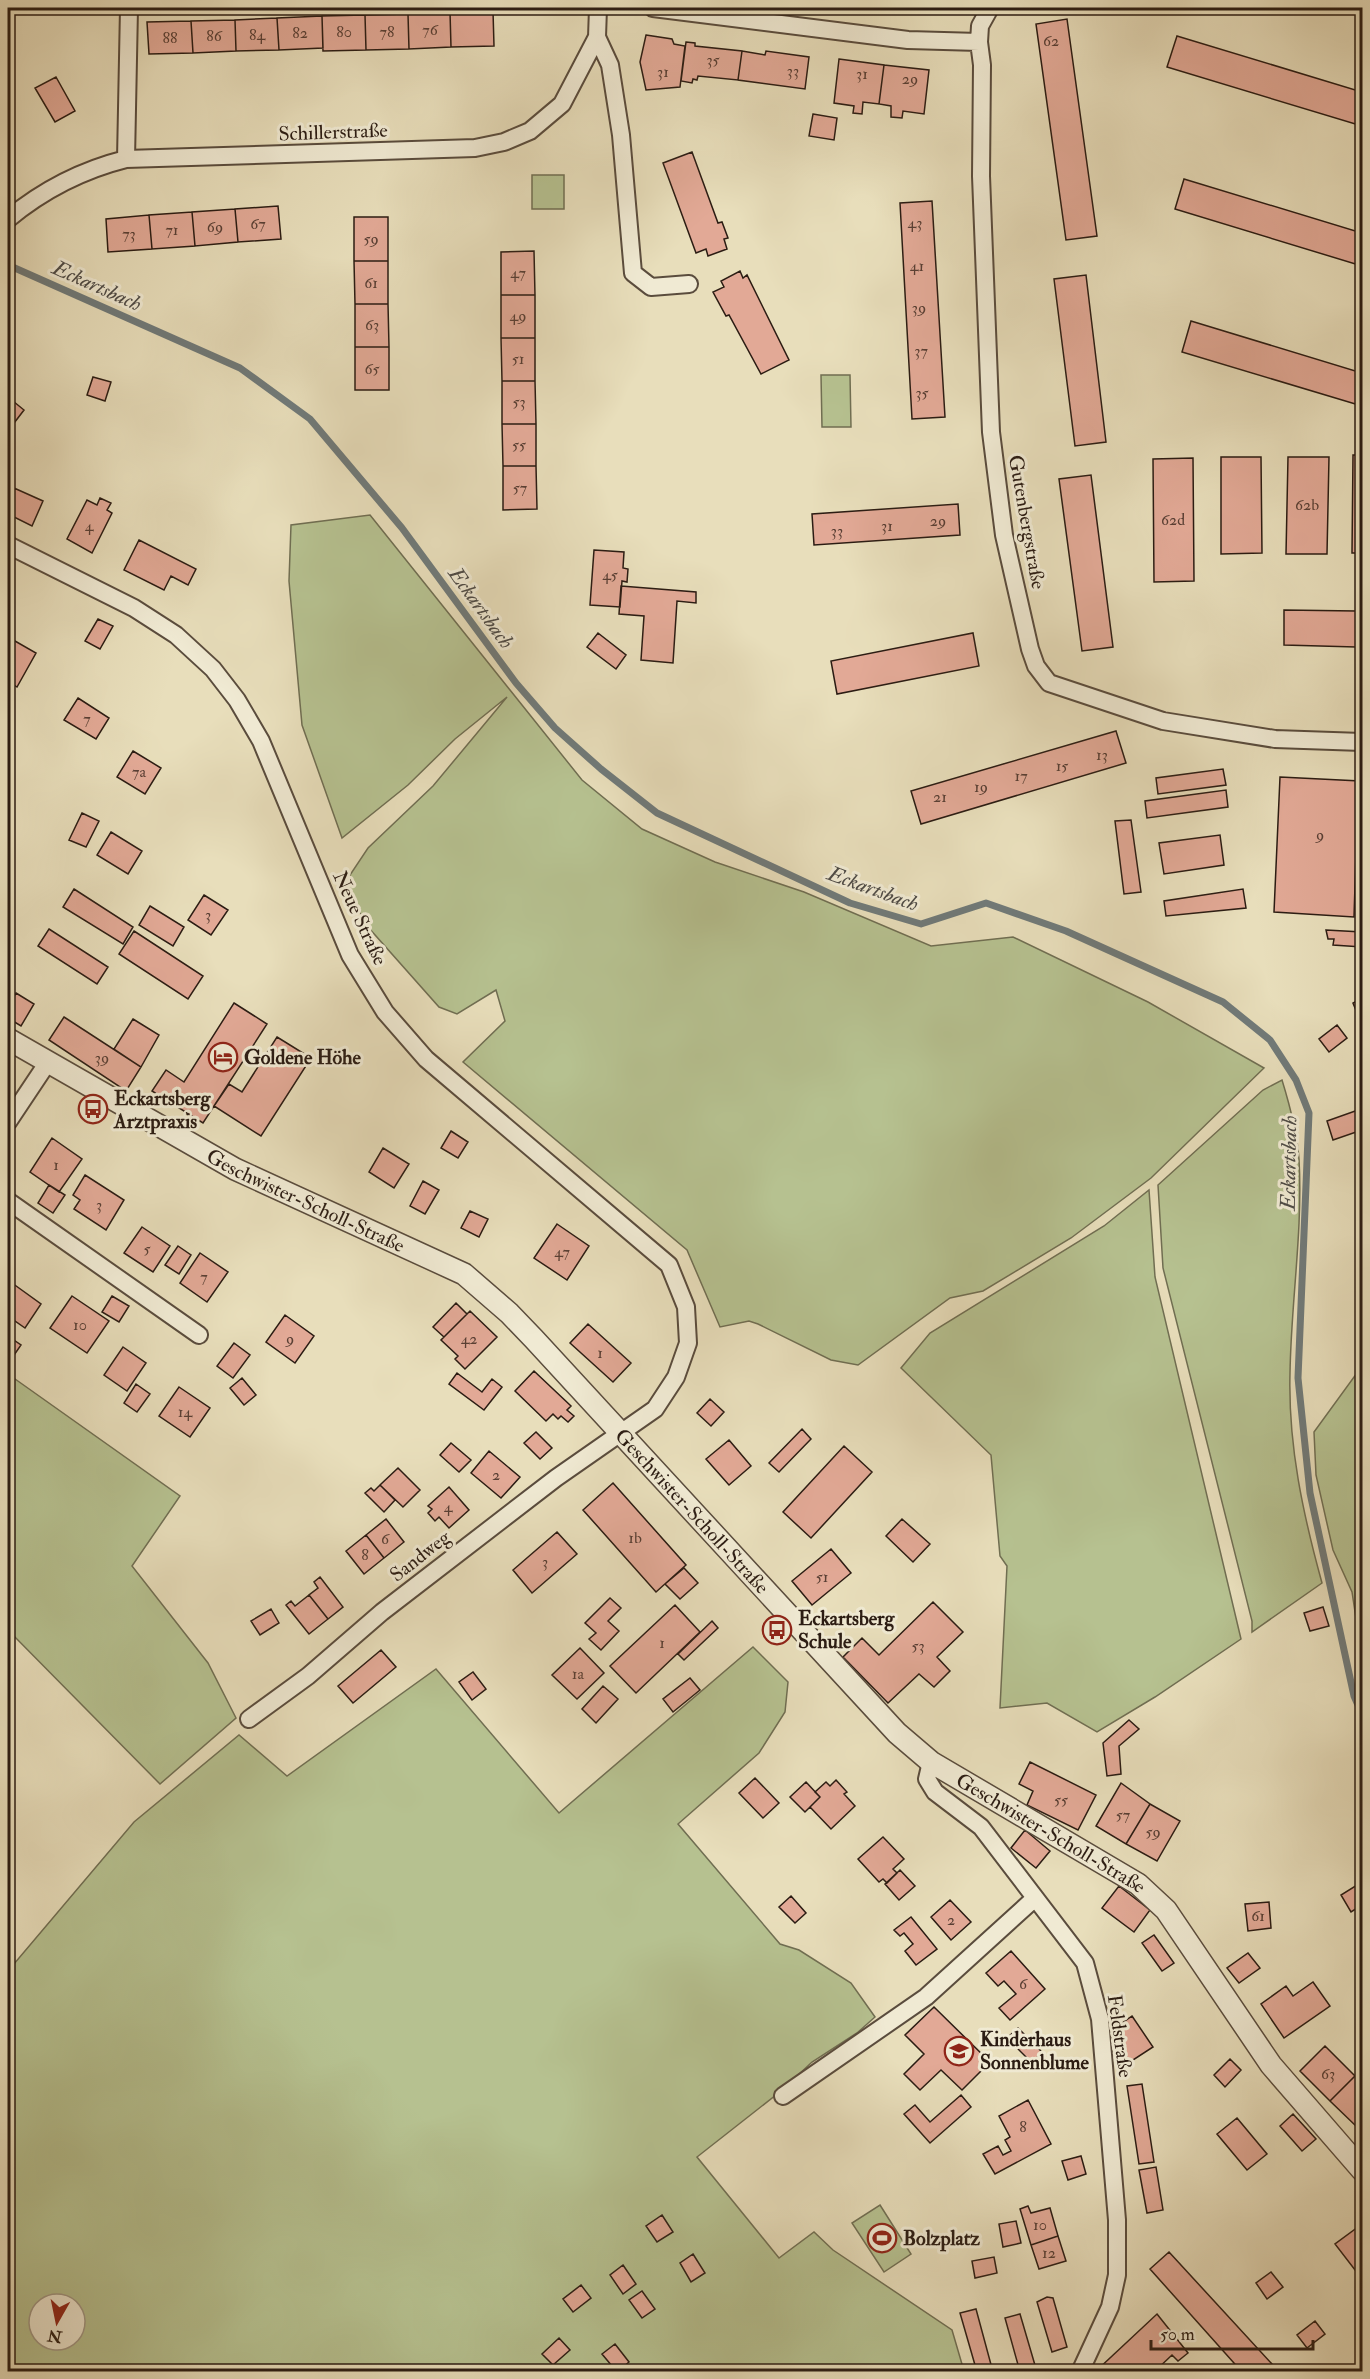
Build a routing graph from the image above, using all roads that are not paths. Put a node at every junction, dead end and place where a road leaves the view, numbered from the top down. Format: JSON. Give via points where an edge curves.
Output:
{"nodes":[{"id":1,"x":129,"y":8,"type":"edge"},
{"id":2,"x":598,"y":8,"type":"edge"},
{"id":3,"x":653,"y":8,"type":"edge"},
{"id":4,"x":990,"y":8,"type":"edge"},
{"id":5,"x":597,"y":37,"type":"junction"},
{"id":6,"x":979,"y":42,"type":"junction"},
{"id":7,"x":126,"y":159,"type":"junction"},
{"id":8,"x":8,"y":219,"type":"edge"},
{"id":9,"x":689,"y":284,"type":"dead end"},
{"id":10,"x":8,"y":544,"type":"edge"},
{"id":11,"x":1362,"y":742,"type":"edge"},
{"id":12,"x":8,"y":1039,"type":"edge"},
{"id":13,"x":48,"y":1062,"type":"junction"},
{"id":14,"x":8,"y":1122,"type":"edge"},
{"id":15,"x":8,"y":1201,"type":"edge"},
{"id":16,"x":199,"y":1335,"type":"dead end"},
{"id":17,"x":620,"y":1431,"type":"junction"},
{"id":18,"x":249,"y":1719,"type":"dead end"},
{"id":19,"x":931,"y":1762,"type":"junction"},
{"id":20,"x":1035,"y":1898,"type":"junction"},
{"id":21,"x":783,"y":2096,"type":"dead end"},
{"id":22,"x":1362,"y":2169,"type":"edge"},
{"id":23,"x":1080,"y":2372,"type":"edge"}],
"edges":[{"from":1,"to":7,"type":"street"},
{"from":2,"to":5,"type":"street","name":"Schillerstraße"},
{"from":3,"to":6,"type":"street","via":[[908,40]]},
{"from":4,"to":6,"type":"street","via":[[980,26]]},
{"from":5,"to":7,"type":"street","name":"Schillerstraße","via":[[562,104],[530,131],[504,142],[475,148]]},
{"from":5,"to":9,"type":"street","name":"Schillerstraße","via":[[610,65],[621,135],[633,273],[651,287]]},
{"from":6,"to":11,"type":"street","name":"Gutenbergstraße","via":[[991,432],[1004,535],[1036,666],[1049,683],[1163,721],[1275,739]]},
{"from":7,"to":8,"type":"street","name":"Schillerstraße","via":[[90,168],[28,202]]},
{"from":10,"to":17,"type":"street","name":"Neue Straße","via":[[134,608],[176,635],[213,669],[261,741],[350,955],[385,1012],[426,1059],[669,1265],[686,1307],[688,1343],[676,1377],[655,1409]]},
{"from":12,"to":13,"type":"street","name":"Geschwister-Scholl-Straße"},
{"from":13,"to":14,"type":"street"},
{"from":13,"to":17,"type":"street","name":"Geschwister-Scholl-Straße","via":[[235,1169],[464,1275],[509,1313]]},
{"from":15,"to":16,"type":"street"},
{"from":17,"to":18,"type":"street","name":"Sandweg"},
{"from":17,"to":19,"type":"street","name":"Geschwister-Scholl-Straße","via":[[889,1725]]},
{"from":19,"to":20,"type":"street","name":"Feldstraße","via":[[927,1779],[935,1792],[981,1827]]},
{"from":19,"to":22,"type":"street","name":"Geschwister-Scholl-Straße","via":[[1138,1884],[1166,1910],[1271,2065]]},
{"from":20,"to":21,"type":"street","via":[[926,1997]]},
{"from":20,"to":23,"type":"street","name":"Feldstraße","via":[[1085,1963],[1100,2019],[1117,2220],[1117,2274],[1110,2307]]}]}
